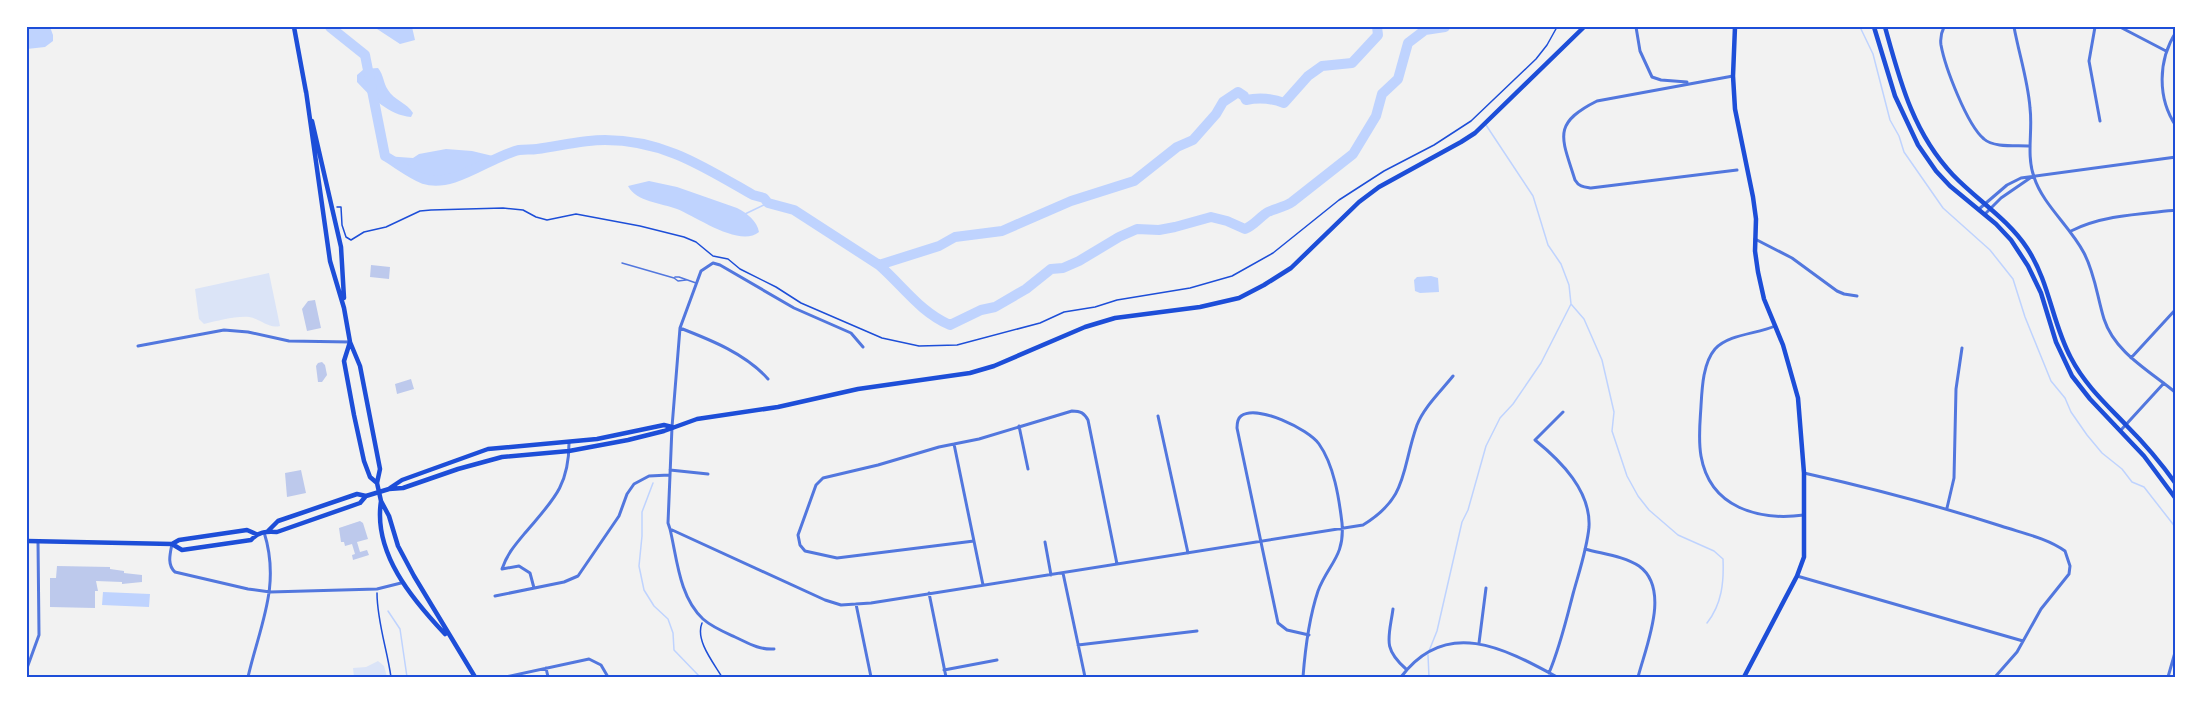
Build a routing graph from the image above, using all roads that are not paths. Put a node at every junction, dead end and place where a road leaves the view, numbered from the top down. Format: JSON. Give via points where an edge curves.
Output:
{"nodes":[{"id":1,"x":294,"y":27,"type":"edge"},
{"id":2,"x":1584,"y":27,"type":"edge"},
{"id":3,"x":1636,"y":27,"type":"edge"},
{"id":4,"x":1735,"y":27,"type":"edge"},
{"id":5,"x":1874,"y":27,"type":"edge"},
{"id":6,"x":1885,"y":27,"type":"edge"},
{"id":7,"x":1944,"y":27,"type":"edge"},
{"id":8,"x":2014,"y":27,"type":"edge"},
{"id":9,"x":2095,"y":27,"type":"edge"},
{"id":10,"x":2120,"y":27,"type":"edge"},
{"id":11,"x":2176,"y":32,"type":"edge"},
{"id":12,"x":2166,"y":51,"type":"junction"},
{"id":13,"x":1733,"y":76,"type":"junction"},
{"id":14,"x":1695,"y":82,"type":"junction"},
{"id":15,"x":306,"y":91,"type":"junction"},
{"id":16,"x":2100,"y":122,"type":"dead end"},
{"id":17,"x":2176,"y":126,"type":"edge"},
{"id":18,"x":2030,"y":146,"type":"junction"},
{"id":19,"x":2176,"y":157,"type":"edge"},
{"id":20,"x":1737,"y":170,"type":"dead end"},
{"id":21,"x":2033,"y":176,"type":"junction"},
{"id":22,"x":1985,"y":203,"type":"junction"},
{"id":23,"x":1991,"y":208,"type":"junction"},
{"id":24,"x":1979,"y":209,"type":"junction"},
{"id":25,"x":2176,"y":210,"type":"edge"},
{"id":26,"x":1985,"y":214,"type":"junction"},
{"id":27,"x":2071,"y":231,"type":"junction"},
{"id":28,"x":1755,"y":239,"type":"junction"},
{"id":29,"x":622,"y":263,"type":"dead end"},
{"id":30,"x":696,"y":283,"type":"junction"},
{"id":31,"x":1857,"y":296,"type":"dead end"},
{"id":32,"x":344,"y":309,"type":"junction"},
{"id":33,"x":2176,"y":309,"type":"edge"},
{"id":34,"x":1775,"y":326,"type":"junction"},
{"id":35,"x":680,"y":328,"type":"junction"},
{"id":36,"x":350,"y":342,"type":"junction"},
{"id":37,"x":138,"y":345,"type":"dead end"},
{"id":38,"x":863,"y":347,"type":"dead end"},
{"id":39,"x":1962,"y":348,"type":"dead end"},
{"id":40,"x":2131,"y":358,"type":"junction"},
{"id":41,"x":1453,"y":376,"type":"dead end"},
{"id":42,"x":768,"y":379,"type":"dead end"},
{"id":43,"x":2164,"y":383,"type":"junction"},
{"id":44,"x":2176,"y":393,"type":"edge"},
{"id":45,"x":1563,"y":412,"type":"dead end"},
{"id":46,"x":1158,"y":416,"type":"dead end"},
{"id":47,"x":2126,"y":425,"type":"junction"},
{"id":48,"x":1019,"y":426,"type":"junction"},
{"id":49,"x":672,"y":427,"type":"junction"},
{"id":50,"x":2121,"y":430,"type":"junction"},
{"id":51,"x":569,"y":443,"type":"junction"},
{"id":52,"x":954,"y":444,"type":"junction"},
{"id":53,"x":569,"y":451,"type":"junction"},
{"id":54,"x":1029,"y":469,"type":"dead end"},
{"id":55,"x":670,"y":472,"type":"junction"},
{"id":56,"x":1804,"y":473,"type":"junction"},
{"id":57,"x":708,"y":474,"type":"dead end"},
{"id":58,"x":377,"y":483,"type":"junction"},
{"id":59,"x":2176,"y":484,"type":"edge"},
{"id":60,"x":388,"y":489,"type":"junction"},
{"id":61,"x":379,"y":492,"type":"junction"},
{"id":62,"x":366,"y":496,"type":"junction"},
{"id":63,"x":2176,"y":499,"type":"edge"},
{"id":64,"x":381,"y":501,"type":"junction"},
{"id":65,"x":1947,"y":508,"type":"junction"},
{"id":66,"x":1805,"y":515,"type":"junction"},
{"id":67,"x":1342,"y":528,"type":"junction"},
{"id":68,"x":670,"y":529,"type":"junction"},
{"id":69,"x":266,"y":531,"type":"junction"},
{"id":70,"x":256,"y":534,"type":"junction"},
{"id":71,"x":974,"y":540,"type":"junction"},
{"id":72,"x":27,"y":541,"type":"edge"},
{"id":73,"x":38,"y":541,"type":"junction"},
{"id":74,"x":1045,"y":542,"type":"dead end"},
{"id":75,"x":1261,"y":542,"type":"junction"},
{"id":76,"x":172,"y":544,"type":"junction"},
{"id":77,"x":1585,"y":549,"type":"junction"},
{"id":78,"x":1188,"y":553,"type":"junction"},
{"id":79,"x":1117,"y":564,"type":"junction"},
{"id":80,"x":1063,"y":573,"type":"junction"},
{"id":81,"x":1051,"y":575,"type":"junction"},
{"id":82,"x":1797,"y":576,"type":"junction"},
{"id":83,"x":401,"y":583,"type":"junction"},
{"id":84,"x":982,"y":585,"type":"junction"},
{"id":85,"x":534,"y":588,"type":"junction"},
{"id":86,"x":1486,"y":588,"type":"dead end"},
{"id":87,"x":270,"y":592,"type":"junction"},
{"id":88,"x":929,"y":593,"type":"junction"},
{"id":89,"x":495,"y":596,"type":"dead end"},
{"id":90,"x":855,"y":604,"type":"junction"},
{"id":91,"x":1393,"y":609,"type":"dead end"},
{"id":92,"x":1197,"y":631,"type":"dead end"},
{"id":93,"x":1309,"y":635,"type":"junction"},
{"id":94,"x":2023,"y":640,"type":"junction"},
{"id":95,"x":452,"y":642,"type":"junction"},
{"id":96,"x":1479,"y":643,"type":"junction"},
{"id":97,"x":1078,"y":645,"type":"junction"},
{"id":98,"x":774,"y":649,"type":"dead end"},
{"id":99,"x":2176,"y":649,"type":"edge"},
{"id":100,"x":997,"y":660,"type":"dead end"},
{"id":101,"x":27,"y":668,"type":"edge"},
{"id":102,"x":546,"y":668,"type":"junction"},
{"id":103,"x":1407,"y":669,"type":"junction"},
{"id":104,"x":944,"y":670,"type":"junction"},
{"id":105,"x":1549,"y":673,"type":"junction"},
{"id":106,"x":249,"y":677,"type":"edge"},
{"id":107,"x":475,"y":677,"type":"edge"},
{"id":108,"x":506,"y":677,"type":"edge"},
{"id":109,"x":548,"y":677,"type":"edge"},
{"id":110,"x":608,"y":677,"type":"edge"},
{"id":111,"x":870,"y":677,"type":"edge"},
{"id":112,"x":946,"y":677,"type":"edge"},
{"id":113,"x":1085,"y":677,"type":"edge"},
{"id":114,"x":1303,"y":677,"type":"edge"},
{"id":115,"x":1401,"y":677,"type":"edge"},
{"id":116,"x":1557,"y":677,"type":"edge"},
{"id":117,"x":1638,"y":677,"type":"edge"},
{"id":118,"x":1744,"y":677,"type":"edge"},
{"id":119,"x":1995,"y":677,"type":"edge"},
{"id":120,"x":2168,"y":677,"type":"edge"}],
"edges":[{"from":1,"to":15,"type":"main road"},
{"from":2,"to":49,"type":"main road","via":[[1474,133],[1379,187],[1291,268],[1239,298],[1115,318],[970,373],[858,389]]},
{"from":3,"to":14,"type":"street","via":[[1640,51],[1652,77]]},
{"from":4,"to":13,"type":"main road"},
{"from":5,"to":24,"type":"main road","via":[[1895,96],[1918,146],[1936,171]]},
{"from":6,"to":22,"type":"main road","via":[[1907,103],[1924,138],[1953,174]]},
{"from":7,"to":18,"type":"street","via":[[1941,45],[1953,83],[1980,134],[1990,142]]},
{"from":8,"to":18,"type":"street","via":[[2030,106]]},
{"from":9,"to":16,"type":"street","via":[[2089,61]]},
{"from":10,"to":12,"type":"street"},
{"from":11,"to":12,"type":"street"},
{"from":12,"to":17,"type":"street","via":[[2163,94]]},
{"from":13,"to":14,"type":"street"},
{"from":13,"to":28,"type":"main road","via":[[1735,109],[1754,208]]},
{"from":14,"to":20,"type":"street","via":[[1597,101],[1574,116],[1563,129],[1563,138],[1575,180],[1578,185],[1591,188]]},
{"from":15,"to":32,"type":"main road","via":[[330,261]]},
{"from":15,"to":32,"type":"main road","via":[[341,247]]},
{"from":18,"to":21,"type":"street"},
{"from":19,"to":21,"type":"street"},
{"from":21,"to":22,"type":"street","via":[[2015,180]]},
{"from":21,"to":23,"type":"street"},
{"from":21,"to":27,"type":"street"},
{"from":22,"to":23,"type":"main road"},
{"from":22,"to":24,"type":"street"},
{"from":23,"to":26,"type":"street"},
{"from":23,"to":47,"type":"main road","via":[[2027,247],[2042,274],[2071,358],[2086,382]]},
{"from":24,"to":26,"type":"main road"},
{"from":25,"to":27,"type":"street","via":[[2102,219]]},
{"from":26,"to":50,"type":"main road","via":[[2011,240],[2028,266],[2072,376]]},
{"from":27,"to":40,"type":"street","via":[[2093,273],[2104,320]]},
{"from":28,"to":31,"type":"street","via":[[1792,258],[1837,291]]},
{"from":28,"to":34,"type":"main road","via":[[1761,289]]},
{"from":29,"to":30,"type":"lane"},
{"from":30,"to":35,"type":"street"},
{"from":30,"to":38,"type":"street","via":[[701,271],[713,264],[720,265],[794,308],[851,333]]},
{"from":32,"to":36,"type":"main road"},
{"from":33,"to":40,"type":"street"},
{"from":34,"to":56,"type":"main road","via":[[1798,398]]},
{"from":34,"to":66,"type":"street","via":[[1729,340],[1710,355],[1701,400],[1701,458],[1715,487],[1741,510],[1769,517]]},
{"from":35,"to":42,"type":"street","via":[[739,355]]},
{"from":35,"to":49,"type":"street"},
{"from":36,"to":37,"type":"street","via":[[289,341],[224,330]]},
{"from":36,"to":58,"type":"main road","via":[[360,366],[380,469]]},
{"from":36,"to":58,"type":"main road","via":[[344,361],[354,415],[369,477]]},
{"from":39,"to":65,"type":"street","via":[[1956,389],[1954,478]]},
{"from":40,"to":43,"type":"street"},
{"from":41,"to":67,"type":"street","via":[[1423,414],[1402,485],[1389,506],[1363,525]]},
{"from":43,"to":44,"type":"street"},
{"from":43,"to":47,"type":"street"},
{"from":45,"to":77,"type":"street","via":[[1535,441],[1558,460],[1578,485],[1588,514]]},
{"from":46,"to":78,"type":"street"},
{"from":47,"to":50,"type":"street"},
{"from":47,"to":59,"type":"main road"},
{"from":48,"to":52,"type":"street"},
{"from":48,"to":54,"type":"street"},
{"from":48,"to":79,"type":"street","via":[[1072,411],[1085,414]]},
{"from":49,"to":51,"type":"main road","via":[[664,425]]},
{"from":49,"to":53,"type":"main road"},
{"from":49,"to":55,"type":"street"},
{"from":50,"to":63,"type":"main road"},
{"from":51,"to":53,"type":"street"},
{"from":51,"to":60,"type":"main road","via":[[488,449],[402,480]]},
{"from":52,"to":71,"type":"street"},
{"from":52,"to":71,"type":"street","via":[[818,480],[798,536],[805,551],[845,558]]},
{"from":53,"to":60,"type":"main road","via":[[502,457],[404,488]]},
{"from":53,"to":85,"type":"street","via":[[562,487],[507,555],[502,569],[519,566],[530,573]]},
{"from":55,"to":57,"type":"street"},
{"from":55,"to":68,"type":"street"},
{"from":55,"to":85,"type":"street","via":[[641,478],[634,484],[619,516],[578,576]]},
{"from":56,"to":65,"type":"street"},
{"from":56,"to":66,"type":"main road"},
{"from":58,"to":61,"type":"main road"},
{"from":60,"to":61,"type":"main road"},
{"from":61,"to":62,"type":"main road"},
{"from":61,"to":64,"type":"main road"},
{"from":62,"to":69,"type":"main road","via":[[360,503],[329,514],[277,532]]},
{"from":62,"to":69,"type":"main road","via":[[357,494],[316,507],[278,521]]},
{"from":64,"to":83,"type":"main road","via":[[378,518]]},
{"from":64,"to":95,"type":"main road","via":[[398,546]]},
{"from":65,"to":94,"type":"street","via":[[2065,551],[2069,574]]},
{"from":66,"to":82,"type":"main road","via":[[1804,557]]},
{"from":67,"to":75,"type":"street"},
{"from":67,"to":75,"type":"street","via":[[1331,470],[1318,443],[1288,421],[1250,413],[1237,420],[1237,428]]},
{"from":67,"to":93,"type":"street","via":[[1340,550],[1319,588]]},
{"from":68,"to":90,"type":"street","via":[[825,600]]},
{"from":68,"to":98,"type":"street","via":[[685,591],[704,620],[763,650]]},
{"from":69,"to":70,"type":"main road"},
{"from":69,"to":87,"type":"street","via":[[272,566]]},
{"from":70,"to":76,"type":"main road","via":[[247,530]]},
{"from":70,"to":76,"type":"main road","via":[[251,540],[223,546],[182,550]]},
{"from":71,"to":84,"type":"street"},
{"from":72,"to":73,"type":"main road"},
{"from":73,"to":76,"type":"main road"},
{"from":73,"to":101,"type":"street","via":[[39,635]]},
{"from":74,"to":81,"type":"street"},
{"from":75,"to":78,"type":"street"},
{"from":75,"to":93,"type":"street","via":[[1278,623],[1287,630]]},
{"from":76,"to":87,"type":"street","via":[[169,558],[176,573]]},
{"from":77,"to":105,"type":"street"},
{"from":77,"to":117,"type":"street","via":[[1639,566],[1653,583],[1656,605]]},
{"from":78,"to":79,"type":"street"},
{"from":79,"to":80,"type":"street"},
{"from":80,"to":81,"type":"street"},
{"from":80,"to":97,"type":"street"},
{"from":81,"to":84,"type":"street"},
{"from":82,"to":94,"type":"street"},
{"from":82,"to":118,"type":"main road"},
{"from":83,"to":87,"type":"street","via":[[377,589]]},
{"from":83,"to":95,"type":"main road"},
{"from":84,"to":88,"type":"street"},
{"from":85,"to":89,"type":"street"},
{"from":86,"to":96,"type":"street"},
{"from":87,"to":106,"type":"street"},
{"from":88,"to":90,"type":"street"},
{"from":88,"to":104,"type":"street"},
{"from":90,"to":111,"type":"street"},
{"from":91,"to":103,"type":"street","via":[[1390,651]]},
{"from":92,"to":97,"type":"street"},
{"from":93,"to":114,"type":"street"},
{"from":94,"to":119,"type":"street"},
{"from":95,"to":107,"type":"main road"},
{"from":96,"to":103,"type":"street","via":[[1443,645],[1422,655]]},
{"from":96,"to":105,"type":"street","via":[[1506,651]]},
{"from":97,"to":113,"type":"street"},
{"from":99,"to":120,"type":"street"},
{"from":100,"to":104,"type":"street"},
{"from":102,"to":108,"type":"street"},
{"from":102,"to":109,"type":"street"},
{"from":102,"to":110,"type":"street","via":[[589,659],[601,665]]},
{"from":103,"to":115,"type":"street"},
{"from":104,"to":112,"type":"street"},
{"from":105,"to":116,"type":"street"}]}
